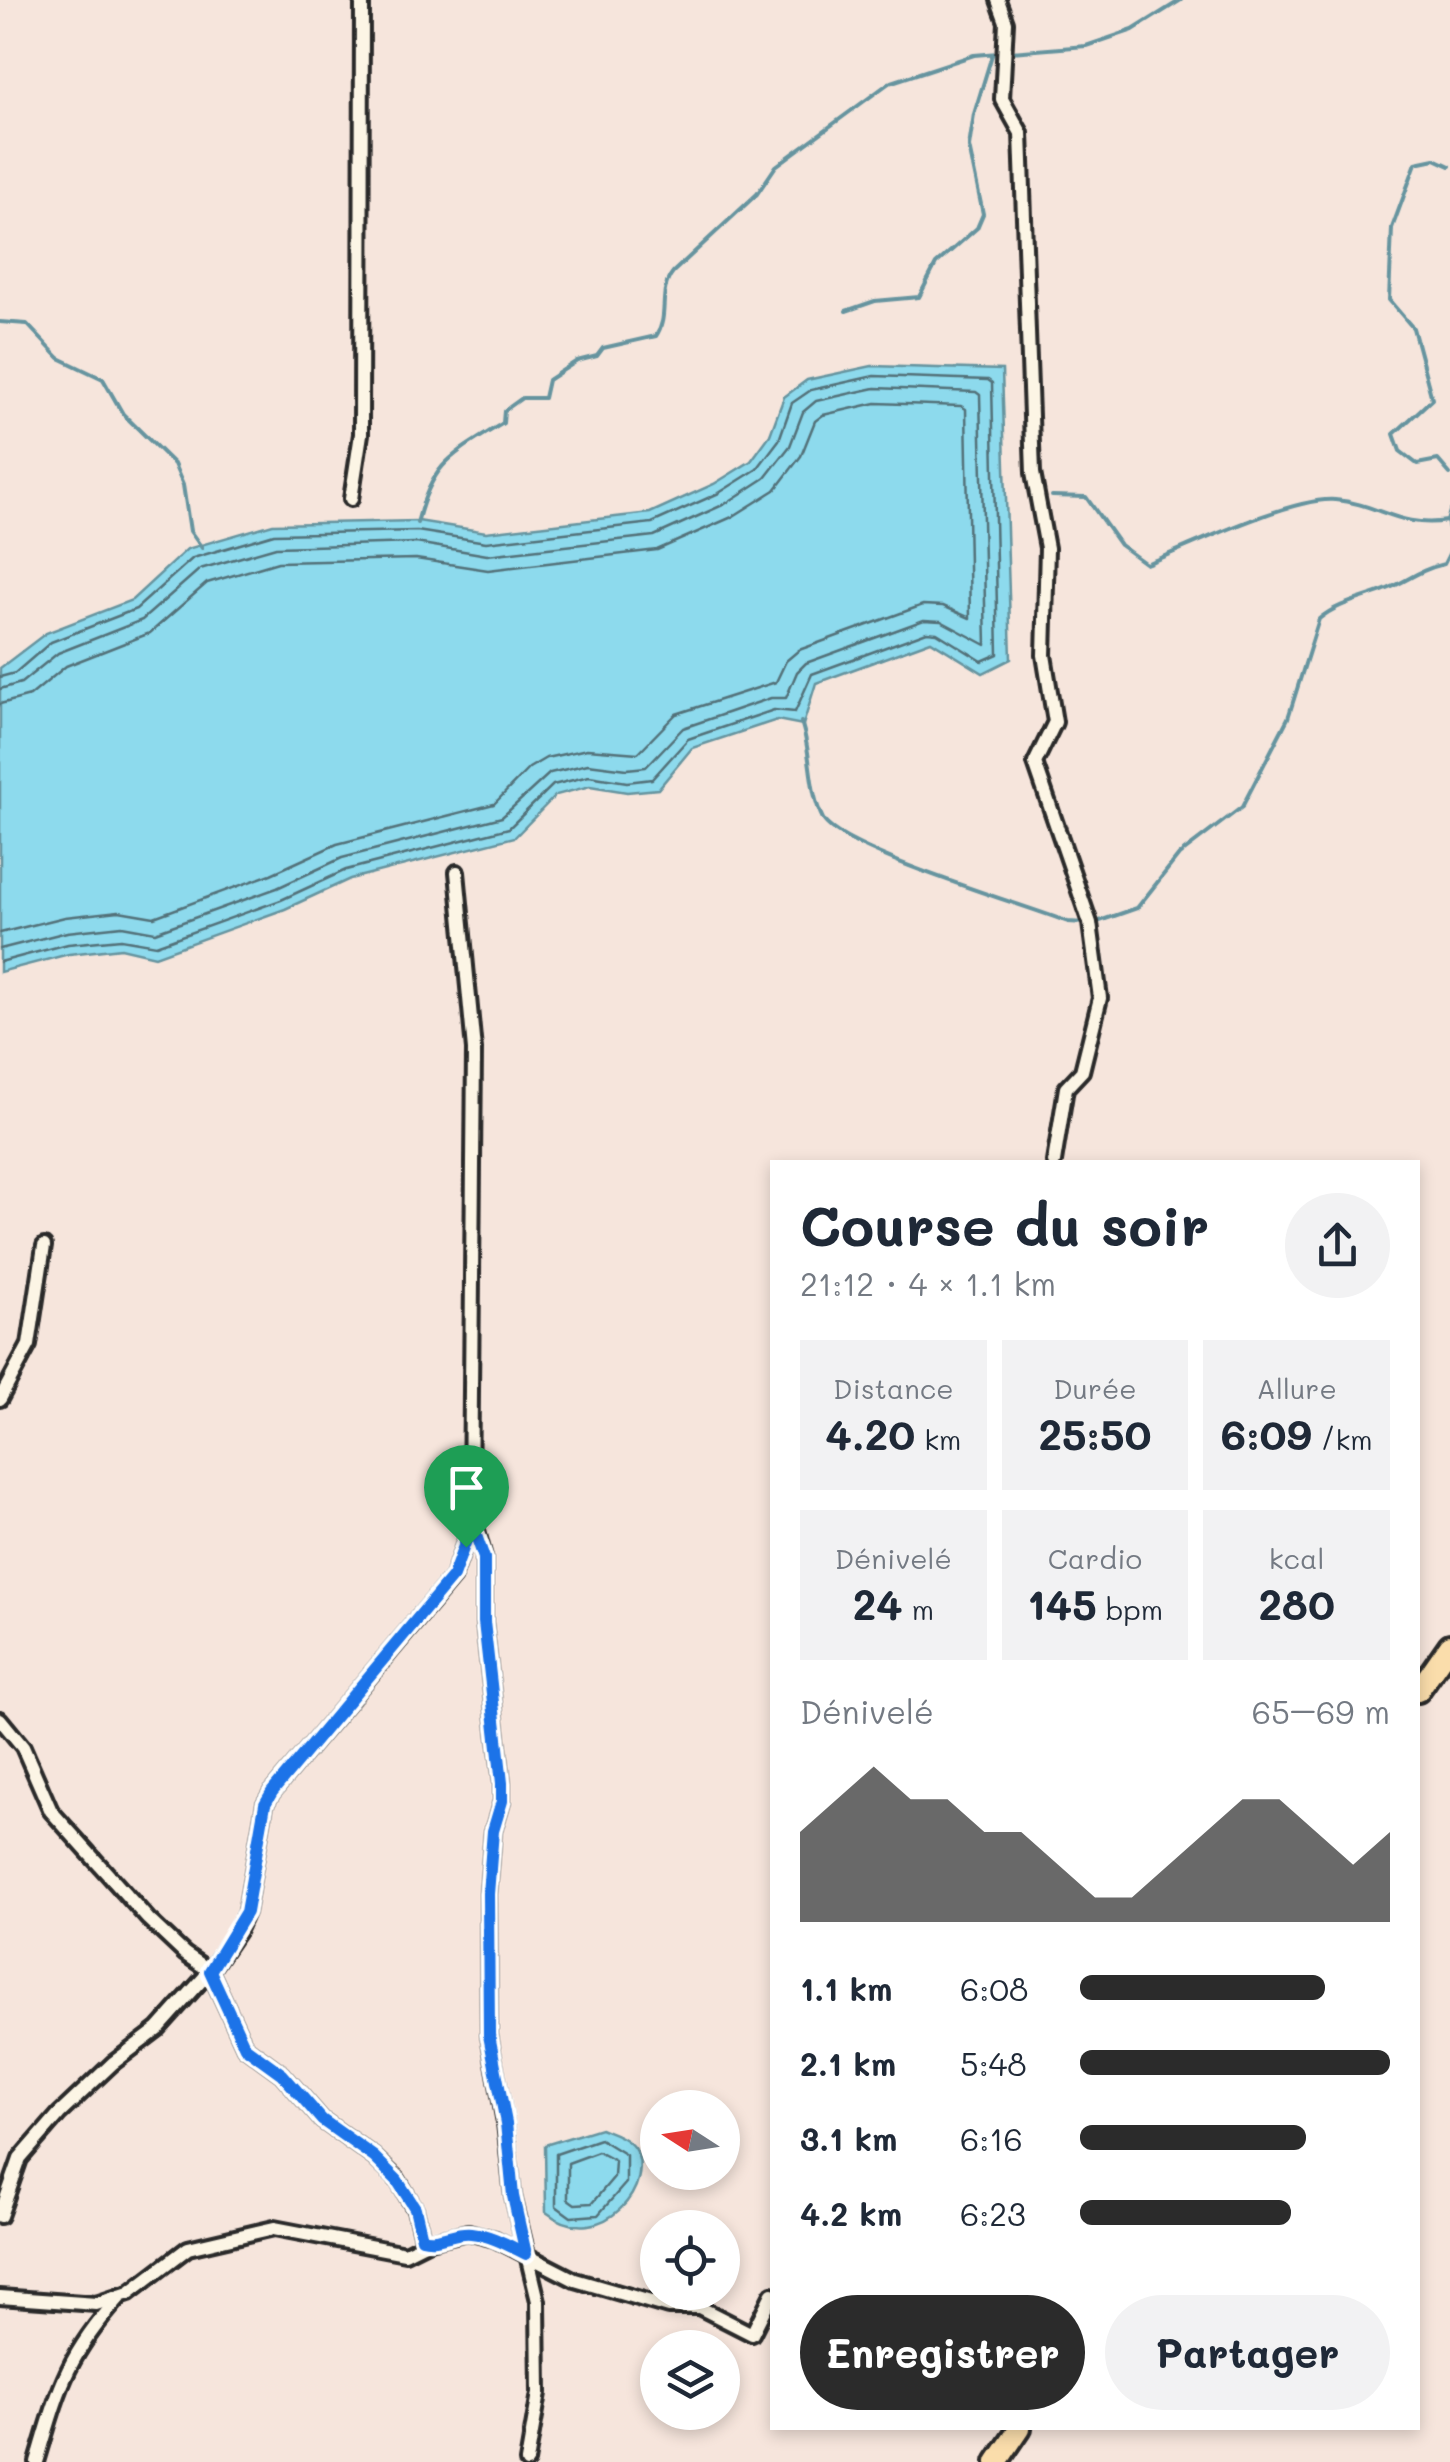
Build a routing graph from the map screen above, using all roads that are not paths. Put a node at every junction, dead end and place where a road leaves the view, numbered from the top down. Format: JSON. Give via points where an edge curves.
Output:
{"nodes":[{"id":1,"x":362,"y":0,"type":"edge"},
{"id":2,"x":998,"y":0,"type":"edge"},
{"id":3,"x":351,"y":498,"type":"dead end"},
{"id":4,"x":457,"y":872,"type":"dead end"},
{"id":5,"x":1054,"y":1160,"type":"edge"},
{"id":6,"x":44,"y":1246,"type":"dead end"},
{"id":7,"x":0,"y":1399,"type":"edge"},
{"id":8,"x":472,"y":1524,"type":"junction"},
{"id":9,"x":1450,"y":1645,"type":"edge"},
{"id":10,"x":1420,"y":1687,"type":"edge"},
{"id":11,"x":0,"y":1719,"type":"edge"},
{"id":12,"x":210,"y":1971,"type":"junction"},
{"id":13,"x":0,"y":2216,"type":"edge"},
{"id":14,"x":429,"y":2240,"type":"junction"},
{"id":15,"x":526,"y":2254,"type":"junction"},
{"id":16,"x":120,"y":2296,"type":"junction"},
{"id":17,"x":0,"y":2297,"type":"edge"},
{"id":18,"x":770,"y":2298,"type":"edge"},
{"id":19,"x":1019,"y":2430,"type":"edge"},
{"id":20,"x":36,"y":2462,"type":"edge"},
{"id":21,"x":527,"y":2462,"type":"edge"},
{"id":22,"x":997,"y":2462,"type":"edge"}],
"edges":[{"from":1,"to":3,"type":"street","via":[[361,434]]},
{"from":2,"to":5,"type":"street","via":[[1006,22],[1002,99],[1021,133],[1034,473],[1047,548],[1044,654],[1055,722],[1035,764],[1090,923],[1100,998],[1082,1070],[1066,1088]]},
{"from":4,"to":8,"type":"street","via":[[474,1050]]},
{"from":6,"to":7,"type":"street","via":[[29,1345]]},
{"from":8,"to":12,"type":"street","via":[[453,1576],[272,1792],[246,1912]]},
{"from":8,"to":15,"type":"street","via":[[484,1558],[484,1622],[502,1783],[488,1894],[489,2035]]},
{"from":9,"to":10,"type":"highway"},
{"from":11,"to":12,"type":"street","via":[[23,1747],[51,1811],[148,1919]]},
{"from":12,"to":13,"type":"street","via":[[20,2159]]},
{"from":12,"to":14,"type":"street","via":[[245,2047],[397,2180],[415,2208],[422,2238]]},
{"from":14,"to":15,"type":"street","via":[[468,2232]]},
{"from":14,"to":16,"type":"street","via":[[404,2253],[274,2228],[233,2235],[188,2248]]},
{"from":15,"to":18,"type":"street","via":[[575,2280],[668,2306],[699,2307],[752,2334]]},
{"from":15,"to":21,"type":"street","via":[[538,2301],[539,2393]]},
{"from":16,"to":17,"type":"street","via":[[96,2304]]},
{"from":16,"to":20,"type":"street","via":[[86,2335],[60,2381]]},
{"from":19,"to":22,"type":"highway"}]}
